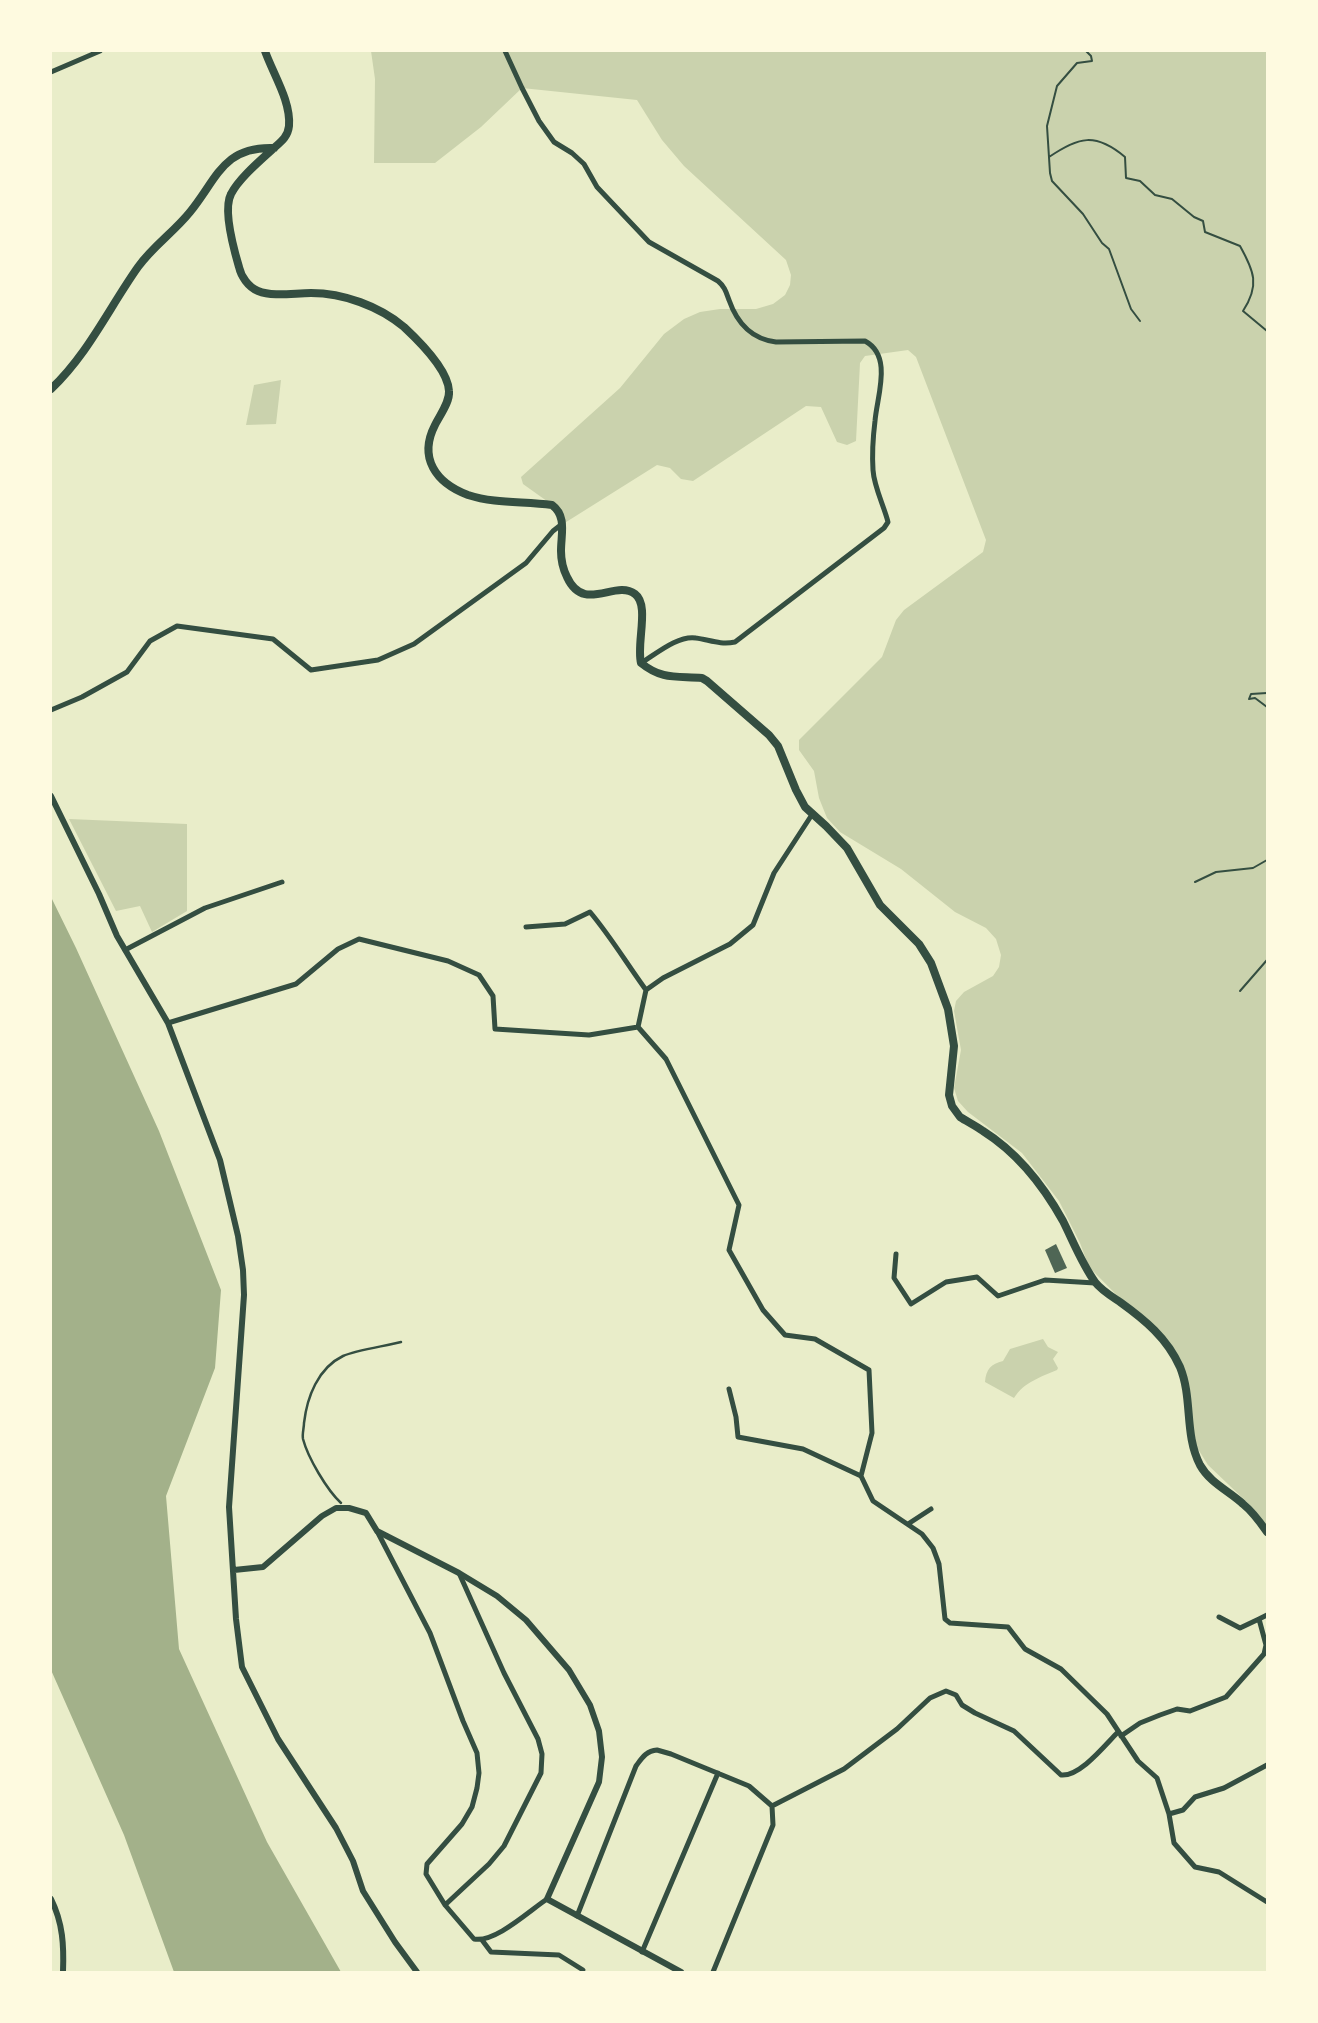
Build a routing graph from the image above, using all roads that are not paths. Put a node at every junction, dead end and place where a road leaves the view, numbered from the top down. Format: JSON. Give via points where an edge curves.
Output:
{"nodes":[{"id":1,"x":100,"y":51,"type":"edge"},
{"id":2,"x":265,"y":51,"type":"edge"},
{"id":3,"x":505,"y":51,"type":"edge"},
{"id":4,"x":51,"y":72,"type":"edge"},
{"id":5,"x":274,"y":148,"type":"junction"},
{"id":6,"x":51,"y":389,"type":"edge"},
{"id":7,"x":563,"y":524,"type":"junction"},
{"id":8,"x":641,"y":663,"type":"junction"},
{"id":9,"x":51,"y":710,"type":"edge"},
{"id":10,"x":51,"y":796,"type":"edge"},
{"id":11,"x":813,"y":813,"type":"junction"},
{"id":12,"x":282,"y":882,"type":"dead end"},
{"id":13,"x":526,"y":927,"type":"dead end"},
{"id":14,"x":125,"y":950,"type":"junction"},
{"id":15,"x":646,"y":990,"type":"junction"},
{"id":16,"x":168,"y":1023,"type":"junction"},
{"id":17,"x":638,"y":1027,"type":"junction"},
{"id":18,"x":896,"y":1254,"type":"dead end"},
{"id":19,"x":1095,"y":1283,"type":"junction"},
{"id":20,"x":401,"y":1342,"type":"dead end"},
{"id":21,"x":729,"y":1389,"type":"dead end"},
{"id":22,"x":862,"y":1476,"type":"junction"},
{"id":23,"x":341,"y":1503,"type":"dead end"},
{"id":24,"x":931,"y":1509,"type":"dead end"},
{"id":25,"x":908,"y":1524,"type":"junction"},
{"id":26,"x":377,"y":1531,"type":"junction"},
{"id":27,"x":1267,"y":1532,"type":"edge"},
{"id":28,"x":234,"y":1570,"type":"junction"},
{"id":29,"x":459,"y":1573,"type":"junction"},
{"id":30,"x":1267,"y":1615,"type":"edge"},
{"id":31,"x":1219,"y":1617,"type":"dead end"},
{"id":32,"x":1259,"y":1619,"type":"junction"},
{"id":33,"x":1119,"y":1734,"type":"junction"},
{"id":34,"x":1267,"y":1765,"type":"edge"},
{"id":35,"x":718,"y":1773,"type":"junction"},
{"id":36,"x":772,"y":1806,"type":"junction"},
{"id":37,"x":1169,"y":1814,"type":"junction"},
{"id":38,"x":51,"y":1899,"type":"edge"},
{"id":39,"x":547,"y":1899,"type":"junction"},
{"id":40,"x":1267,"y":1902,"type":"edge"},
{"id":41,"x":445,"y":1905,"type":"junction"},
{"id":42,"x":577,"y":1916,"type":"junction"},
{"id":43,"x":482,"y":1940,"type":"junction"},
{"id":44,"x":642,"y":1952,"type":"junction"},
{"id":45,"x":63,"y":1972,"type":"edge"},
{"id":46,"x":417,"y":1972,"type":"edge"},
{"id":47,"x":582,"y":1972,"type":"edge"},
{"id":48,"x":678,"y":1972,"type":"edge"},
{"id":49,"x":713,"y":1972,"type":"edge"}],
"edges":[{"from":1,"to":4,"type":"street"},
{"from":2,"to":5,"type":"main road","via":[[289,119],[287,135]]},
{"from":3,"to":8,"type":"street","via":[[554,142],[584,164],[597,187],[649,242],[725,287],[741,325],[754,336],[776,342],[865,341],[872,344],[881,365],[873,473],[888,522],[884,528],[735,642],[684,638]]},
{"from":5,"to":6,"type":"main road","via":[[251,149],[227,163],[191,211],[145,258],[92,339]]},
{"from":5,"to":7,"type":"main road","via":[[229,199],[229,220],[244,279],[258,291],[271,294],[347,298],[394,319],[436,361],[450,393],[429,440],[429,457],[436,473],[466,494],[490,501],[552,505]]},
{"from":7,"to":8,"type":"main road","via":[[563,566],[577,590],[590,596],[624,591],[639,599]]},
{"from":7,"to":9,"type":"street","via":[[526,563],[414,644],[378,660],[311,670],[273,639],[177,626],[150,641],[127,672]]},
{"from":8,"to":11,"type":"main road","via":[[664,676],[702,678],[769,734],[779,746],[800,799]]},
{"from":10,"to":14,"type":"street"},
{"from":11,"to":15,"type":"street","via":[[774,873],[753,925],[730,944]]},
{"from":11,"to":19,"type":"main road","via":[[847,848],[880,905],[931,962],[948,1009],[954,1045],[949,1095],[956,1112],[1004,1146],[1035,1177]]},
{"from":12,"to":14,"type":"street","via":[[205,908]]},
{"from":13,"to":15,"type":"street","via":[[565,924],[590,912]]},
{"from":14,"to":16,"type":"street"},
{"from":15,"to":17,"type":"street"},
{"from":16,"to":17,"type":"street","via":[[296,984],[338,949],[359,939],[448,961],[478,975],[493,996],[495,1029],[589,1035]]},
{"from":16,"to":28,"type":"street","via":[[220,1160],[243,1270],[229,1507]]},
{"from":17,"to":22,"type":"street","via":[[666,1059],[739,1205],[729,1250],[763,1310],[785,1335],[815,1339],[869,1370],[872,1433]]},
{"from":18,"to":19,"type":"street","via":[[894,1278],[911,1304],[946,1282],[977,1277],[998,1296],[1045,1280]]},
{"from":19,"to":27,"type":"main road","via":[[1144,1320],[1172,1351],[1186,1388],[1191,1438],[1202,1468],[1244,1504]]},
{"from":20,"to":23,"type":"lane","via":[[344,1356],[313,1386],[303,1437],[311,1458]]},
{"from":21,"to":22,"type":"street","via":[[737,1437],[803,1450]]},
{"from":22,"to":25,"type":"street","via":[[873,1501]]},
{"from":24,"to":25,"type":"street"},
{"from":25,"to":33,"type":"street","via":[[933,1548],[945,1619],[1008,1627],[1026,1649],[1061,1669],[1107,1714]]},
{"from":26,"to":28,"type":"street","via":[[366,1513],[336,1508],[263,1567]]},
{"from":26,"to":29,"type":"street"},
{"from":26,"to":41,"type":"street","via":[[430,1633],[477,1753],[479,1773],[472,1807],[427,1864],[426,1874]]},
{"from":28,"to":46,"type":"street","via":[[242,1667],[278,1739],[336,1829],[363,1891]]},
{"from":29,"to":39,"type":"street","via":[[526,1620],[569,1670],[599,1731],[599,1783]]},
{"from":29,"to":41,"type":"street","via":[[542,1754],[541,1773],[504,1846]]},
{"from":30,"to":32,"type":"street"},
{"from":31,"to":32,"type":"street","via":[[1240,1628]]},
{"from":32,"to":33,"type":"street","via":[[1264,1654],[1226,1697],[1190,1712],[1177,1709]]},
{"from":33,"to":36,"type":"street","via":[[1089,1762],[1061,1774],[1014,1731],[975,1713],[946,1691],[930,1698],[844,1769]]},
{"from":33,"to":37,"type":"street","via":[[1157,1778]]},
{"from":34,"to":37,"type":"street","via":[[1224,1788],[1195,1797],[1183,1810]]},
{"from":35,"to":36,"type":"street","via":[[749,1786]]},
{"from":35,"to":42,"type":"street","via":[[656,1750],[644,1755]]},
{"from":35,"to":44,"type":"street"},
{"from":36,"to":49,"type":"street","via":[[773,1825]]},
{"from":37,"to":40,"type":"street","via":[[1174,1843],[1195,1867],[1219,1872]]},
{"from":38,"to":45,"type":"street","via":[[61,1925]]},
{"from":39,"to":42,"type":"street"},
{"from":39,"to":43,"type":"street"},
{"from":41,"to":43,"type":"street","via":[[474,1939]]},
{"from":42,"to":44,"type":"street"},
{"from":43,"to":47,"type":"street","via":[[491,1952],[559,1955]]},
{"from":44,"to":48,"type":"street"}]}
